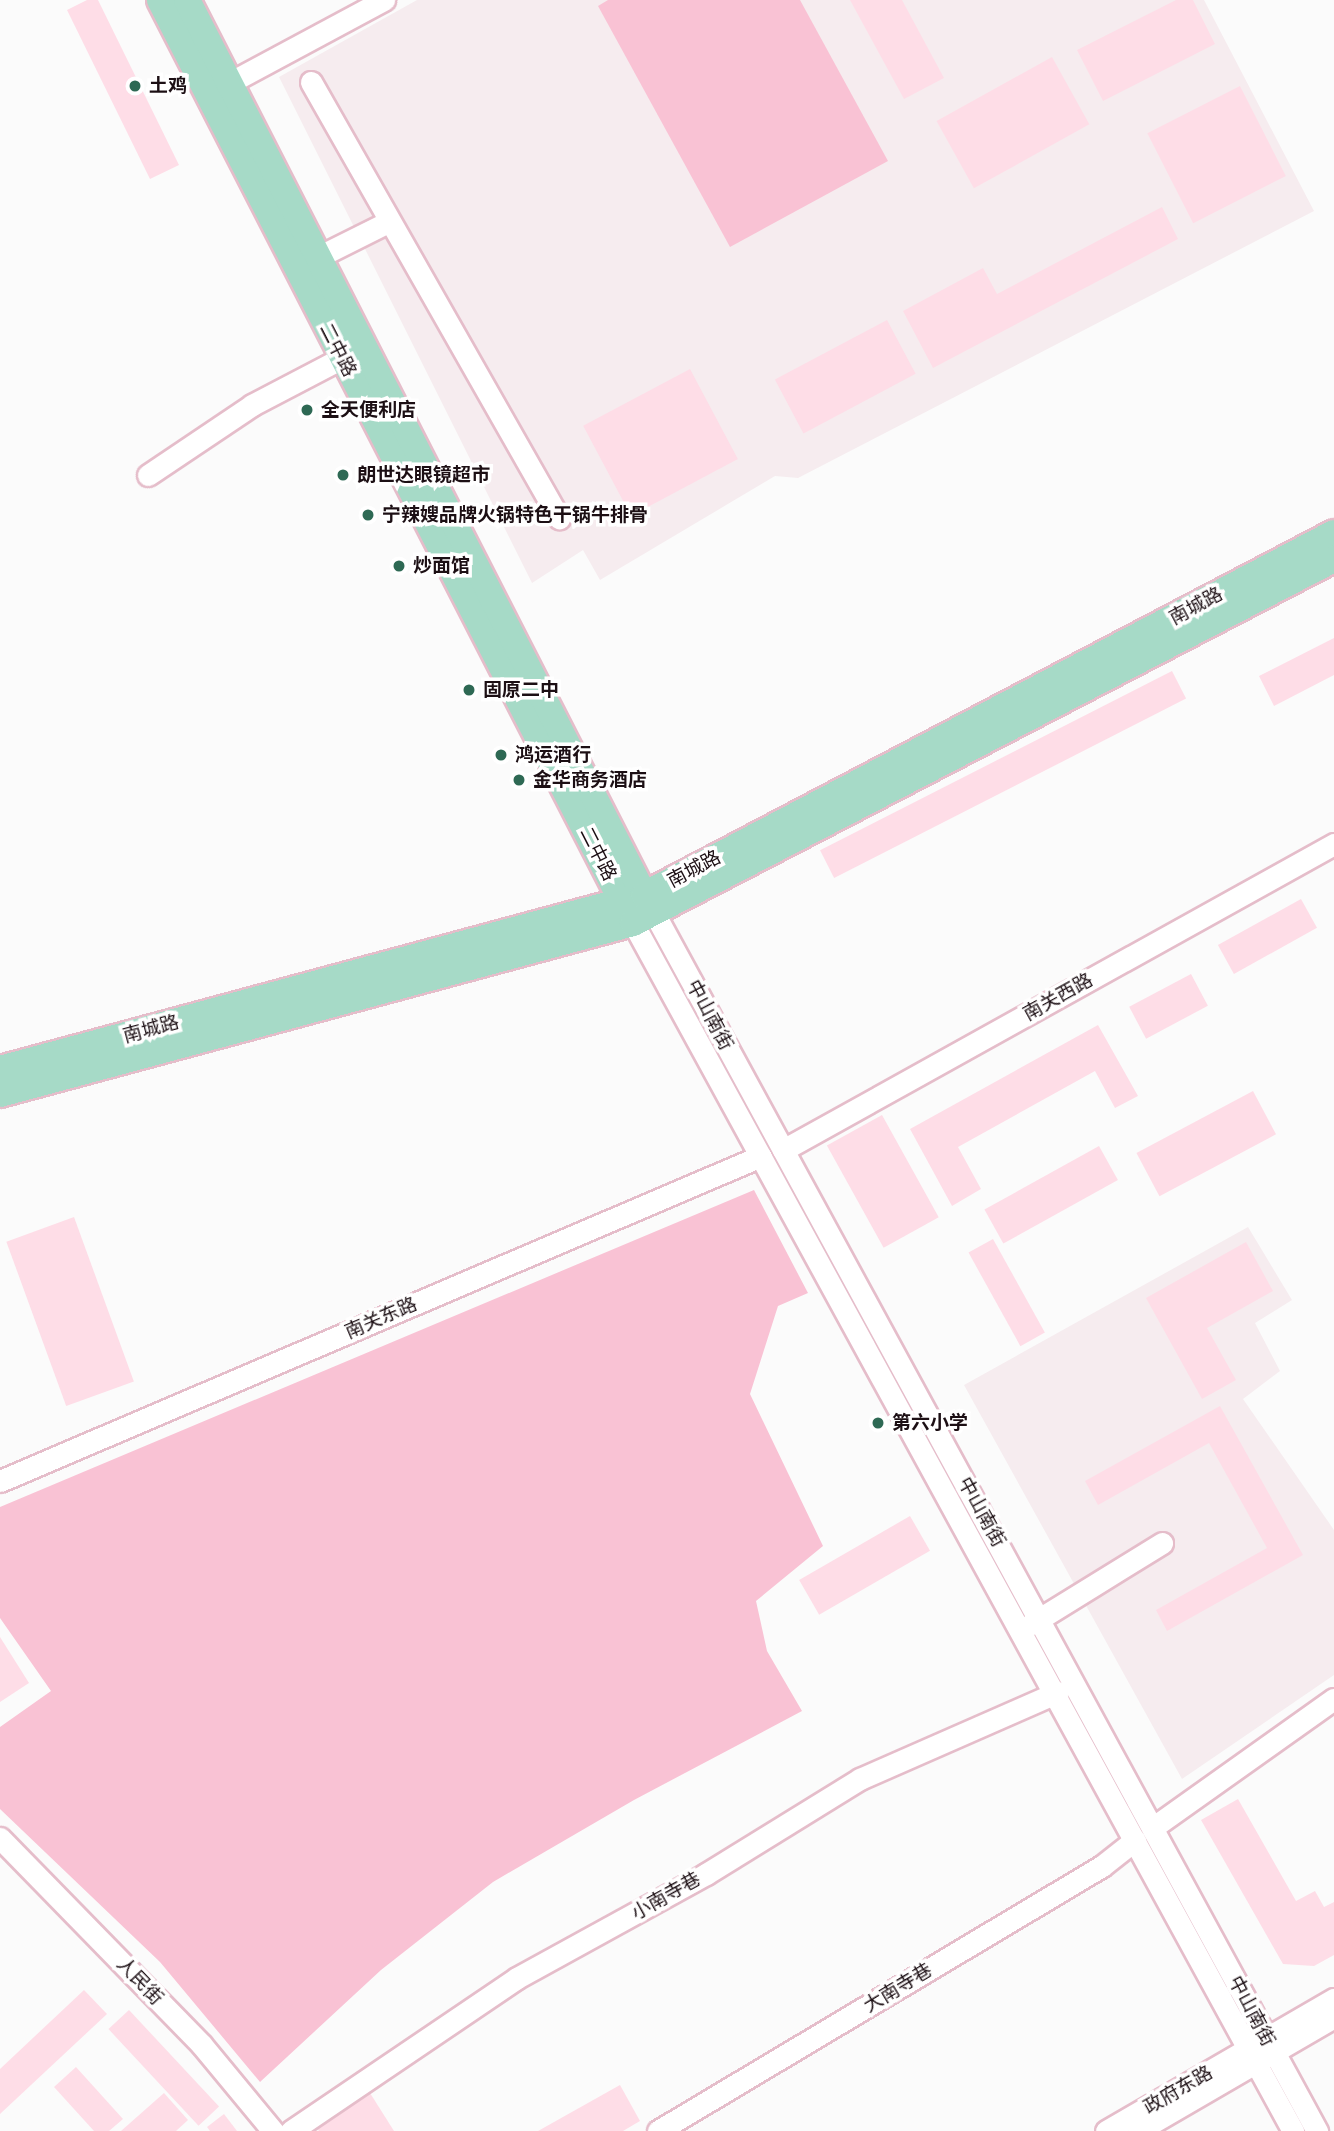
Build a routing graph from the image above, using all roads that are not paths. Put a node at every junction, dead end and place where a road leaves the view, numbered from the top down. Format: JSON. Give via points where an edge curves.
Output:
{"nodes":[{"id":1,"x":160,"y":0,"type":"edge"},
{"id":2,"x":187,"y":0,"type":"edge"},
{"id":3,"x":384,"y":0,"type":"edge"},
{"id":4,"x":310,"y":82,"type":"dead end"},
{"id":5,"x":229,"y":83,"type":"junction"},
{"id":6,"x":387,"y":223,"type":"junction"},
{"id":7,"x":307,"y":262,"type":"junction"},
{"id":8,"x":342,"y":358,"type":"junction"},
{"id":9,"x":148,"y":475,"type":"dead end"},
{"id":10,"x":559,"y":518,"type":"dead end"},
{"id":11,"x":1334,"y":533,"type":"edge"},
{"id":12,"x":1334,"y":559,"type":"edge"},
{"id":13,"x":1334,"y":844,"type":"edge"},
{"id":14,"x":639,"y":909,"type":"junction"},
{"id":15,"x":0,"y":1069,"type":"edge"},
{"id":16,"x":0,"y":1094,"type":"edge"},
{"id":17,"x":783,"y":1150,"type":"junction"},
{"id":18,"x":761,"y":1156,"type":"junction"},
{"id":19,"x":0,"y":1481,"type":"edge"},
{"id":20,"x":1162,"y":1543,"type":"dead end"},
{"id":21,"x":1032,"y":1624,"type":"junction"},
{"id":22,"x":1058,"y":1692,"type":"junction"},
{"id":23,"x":1334,"y":1699,"type":"edge"},
{"id":24,"x":1155,"y":1826,"type":"junction"},
{"id":25,"x":0,"y":1838,"type":"edge"},
{"id":26,"x":1135,"y":1840,"type":"junction"},
{"id":27,"x":1334,"y":1999,"type":"edge"},
{"id":28,"x":1334,"y":2017,"type":"edge"},
{"id":29,"x":1262,"y":2052,"type":"junction"},
{"id":30,"x":273,"y":2131,"type":"edge"},
{"id":31,"x":291,"y":2131,"type":"edge"},
{"id":32,"x":658,"y":2131,"type":"edge"},
{"id":33,"x":1106,"y":2131,"type":"edge"},
{"id":34,"x":1138,"y":2131,"type":"edge"},
{"id":35,"x":1293,"y":2131,"type":"edge"},
{"id":36,"x":1317,"y":2131,"type":"edge"}],
"edges":[{"from":1,"to":7,"type":"main road","name":"二中路"},
{"from":2,"to":5,"type":"main road","name":"二中路"},
{"from":3,"to":5,"type":"street"},
{"from":4,"to":6,"type":"street"},
{"from":5,"to":7,"type":"main road","name":"二中路"},
{"from":6,"to":7,"type":"street"},
{"from":6,"to":10,"type":"street"},
{"from":7,"to":8,"type":"main road","name":"二中路"},
{"from":7,"to":14,"type":"main road","name":"二中路"},
{"from":8,"to":9,"type":"street","via":[[252,405]]},
{"from":8,"to":14,"type":"main road","name":"二中路"},
{"from":11,"to":14,"type":"main road","name":"南城路"},
{"from":12,"to":14,"type":"main road","name":"南城路"},
{"from":13,"to":17,"type":"street","name":"南关西路"},
{"from":14,"to":15,"type":"main road","name":"南城路"},
{"from":14,"to":16,"type":"main road","name":"南城路"},
{"from":14,"to":17,"type":"street","name":"中山南街"},
{"from":14,"to":18,"type":"street","name":"中山南街"},
{"from":17,"to":21,"type":"street","name":"中山南街"},
{"from":18,"to":19,"type":"street","name":"南关东路"},
{"from":18,"to":21,"type":"street","name":"中山南街"},
{"from":20,"to":21,"type":"street"},
{"from":21,"to":22,"type":"street","name":"中山南街"},
{"from":21,"to":24,"type":"street","name":"中山南街"},
{"from":22,"to":26,"type":"street","name":"中山南街"},
{"from":22,"to":31,"type":"street","name":"小南寺巷","via":[[860,1779],[706,1874],[517,1978]]},
{"from":23,"to":24,"type":"street"},
{"from":24,"to":29,"type":"street","name":"中山南街"},
{"from":25,"to":30,"type":"street","name":"人民街","via":[[201,2044]]},
{"from":26,"to":29,"type":"street","name":"中山南街"},
{"from":26,"to":32,"type":"street","name":"大南寺巷","via":[[1102,1866]]},
{"from":27,"to":29,"type":"street"},
{"from":28,"to":29,"type":"street"},
{"from":29,"to":33,"type":"street","name":"政府东路"},
{"from":29,"to":34,"type":"street","name":"政府东路"},
{"from":29,"to":35,"type":"street","name":"中山南街"},
{"from":29,"to":36,"type":"street","name":"中山南街"}]}
